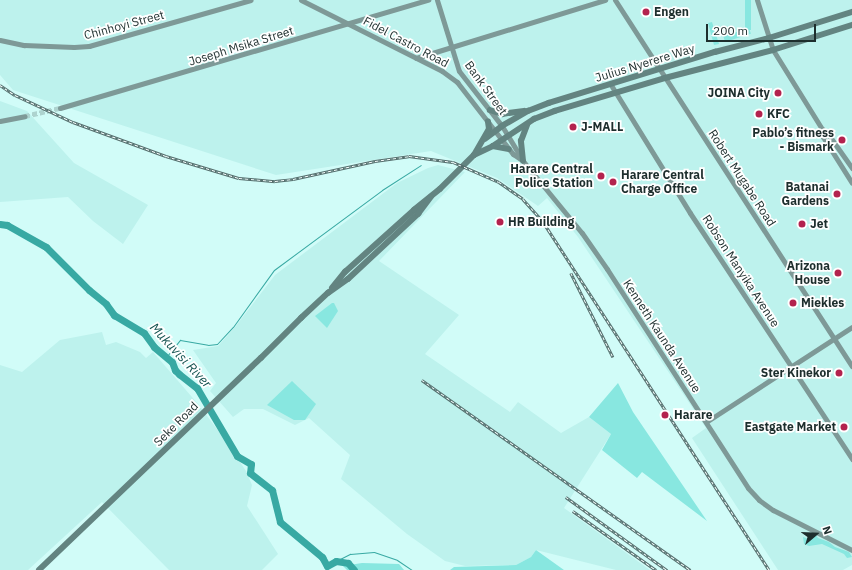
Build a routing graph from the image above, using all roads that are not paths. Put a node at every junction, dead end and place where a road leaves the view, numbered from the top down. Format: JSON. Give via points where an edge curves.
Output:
{"nodes":[{"id":1,"x":251,"y":0,"type":"edge"},
{"id":2,"x":301,"y":0,"type":"edge"},
{"id":3,"x":428,"y":0,"type":"edge"},
{"id":4,"x":437,"y":0,"type":"edge"},
{"id":5,"x":605,"y":0,"type":"edge"},
{"id":6,"x":616,"y":0,"type":"edge"},
{"id":7,"x":757,"y":0,"type":"edge"},
{"id":8,"x":852,"y":12,"type":"edge"},
{"id":9,"x":350,"y":24,"type":"junction"},
{"id":10,"x":852,"y":25,"type":"edge"},
{"id":11,"x":769,"y":38,"type":"junction"},
{"id":12,"x":0,"y":40,"type":"edge"},
{"id":13,"x":451,"y":47,"type":"junction"},
{"id":14,"x":774,"y":50,"type":"junction"},
{"id":15,"x":416,"y":58,"type":"junction"},
{"id":16,"x":659,"y":69,"type":"junction"},
{"id":17,"x":665,"y":78,"type":"junction"},
{"id":18,"x":611,"y":85,"type":"junction"},
{"id":19,"x":615,"y":93,"type":"junction"},
{"id":20,"x":60,"y":108,"type":"tunnel mouth"},
{"id":21,"x":490,"y":110,"type":"junction"},
{"id":22,"x":528,"y":111,"type":"junction"},
{"id":23,"x":25,"y":116,"type":"tunnel mouth"},
{"id":24,"x":0,"y":121,"type":"edge"},
{"id":25,"x":488,"y":122,"type":"junction"},
{"id":26,"x":529,"y":123,"type":"junction"},
{"id":27,"x":502,"y":126,"type":"junction"},
{"id":28,"x":822,"y":129,"type":"junction"},
{"id":29,"x":495,"y":131,"type":"junction"},
{"id":30,"x":508,"y":136,"type":"junction"},
{"id":31,"x":485,"y":139,"type":"junction"},
{"id":32,"x":502,"y":140,"type":"junction"},
{"id":33,"x":493,"y":146,"type":"junction"},
{"id":34,"x":509,"y":149,"type":"junction"},
{"id":35,"x":474,"y":155,"type":"junction"},
{"id":36,"x":523,"y":161,"type":"junction"},
{"id":37,"x":852,"y":168,"type":"edge"},
{"id":38,"x":852,"y":183,"type":"edge"},
{"id":39,"x":852,"y":327,"type":"edge"},
{"id":40,"x":834,"y":339,"type":"junction"},
{"id":41,"x":852,"y":366,"type":"edge"},
{"id":42,"x":791,"y":367,"type":"junction"},
{"id":43,"x":706,"y":422,"type":"junction"},
{"id":44,"x":852,"y":459,"type":"edge"},
{"id":45,"x":852,"y":550,"type":"edge"},
{"id":46,"x":39,"y":570,"type":"edge"}],
"edges":[{"from":1,"to":12,"type":"main road","name":"Chinhoyi Street","via":[[89,46],[74,48],[24,45]]},
{"from":2,"to":9,"type":"main road","name":"Fidel Castro Road"},
{"from":3,"to":9,"type":"main road","name":"Joseph Msika Street"},
{"from":4,"to":13,"type":"main road","name":"Bank Street"},
{"from":5,"to":13,"type":"main road"},
{"from":6,"to":16,"type":"main road","name":"Robert Mugabe Road"},
{"from":7,"to":11,"type":"main road"},
{"from":8,"to":11,"type":"main road","name":"Julius Nyerere Way"},
{"from":9,"to":15,"type":"main road","name":"Fidel Castro Road"},
{"from":9,"to":20,"type":"main road","name":"Joseph Msika Street"},
{"from":10,"to":14,"type":"main road","name":"Julius Nyerere Way"},
{"from":11,"to":14,"type":"main road"},
{"from":11,"to":16,"type":"main road","name":"Julius Nyerere Way"},
{"from":13,"to":15,"type":"main road"},
{"from":13,"to":21,"type":"main road","name":"Bank Street","via":[[459,71]]},
{"from":14,"to":17,"type":"main road","name":"Julius Nyerere Way"},
{"from":14,"to":28,"type":"main road"},
{"from":15,"to":25,"type":"main road","name":"Fidel Castro Road","via":[[457,82]]},
{"from":16,"to":17,"type":"main road","name":"Robert Mugabe Road"},
{"from":16,"to":18,"type":"main road","name":"Julius Nyerere Way"},
{"from":17,"to":19,"type":"main road","name":"Julius Nyerere Way"},
{"from":17,"to":40,"type":"main road","name":"Robert Mugabe Road"},
{"from":18,"to":19,"type":"main road","name":"Robson Manyika Avenue"},
{"from":18,"to":22,"type":"main road","name":"Julius Nyerere Way"},
{"from":19,"to":26,"type":"main road","name":"Julius Nyerere Way","via":[[555,111]]},
{"from":19,"to":42,"type":"main road","name":"Robson Manyika Avenue"},
{"from":21,"to":22,"type":"main road","via":[[502,114]]},
{"from":21,"to":27,"type":"main road","name":"Bank Street"},
{"from":22,"to":27,"type":"main road","name":"Julius Nyerere Way"},
{"from":23,"to":24,"type":"main road"},
{"from":25,"to":29,"type":"main road","name":"Fidel Castro Road"},
{"from":25,"to":31,"type":"main road","via":[[489,129]]},
{"from":26,"to":30,"type":"main road","name":"Julius Nyerere Way"},
{"from":26,"to":36,"type":"main road","via":[[521,141]]},
{"from":27,"to":29,"type":"main road","name":"Julius Nyerere Way"},
{"from":27,"to":30,"type":"main road","name":"Bank Street"},
{"from":28,"to":37,"type":"main road"},
{"from":28,"to":38,"type":"main road","via":[[823,137]]},
{"from":29,"to":31,"type":"main road","name":"Julius Nyerere Way"},
{"from":29,"to":32,"type":"main road","name":"Fidel Castro Road"},
{"from":30,"to":32,"type":"main road","name":"Julius Nyerere Way"},
{"from":30,"to":36,"type":"main road","name":"Bank Street"},
{"from":31,"to":35,"type":"main road"},
{"from":32,"to":33,"type":"main road","name":"Julius Nyerere Way"},
{"from":32,"to":34,"type":"main road","name":"Fidel Castro Road"},
{"from":33,"to":34,"type":"main road"},
{"from":33,"to":35,"type":"main road","name":"Julius Nyerere Way"},
{"from":34,"to":36,"type":"main road","name":"Fidel Castro Road"},
{"from":35,"to":46,"type":"main road","name":"Seke Road","via":[[431,197],[418,214],[348,279],[328,293]]},
{"from":36,"to":43,"type":"main road","name":"Kenneth Kaunda Avenue","via":[[582,233]]},
{"from":39,"to":40,"type":"main road"},
{"from":40,"to":41,"type":"main road","name":"Robert Mugabe Road"},
{"from":40,"to":42,"type":"main road"},
{"from":42,"to":43,"type":"main road"},
{"from":42,"to":44,"type":"main road","name":"Robson Manyika Avenue"},
{"from":43,"to":45,"type":"main road","name":"Kenneth Kaunda Avenue","via":[[743,482],[758,500]]}]}
